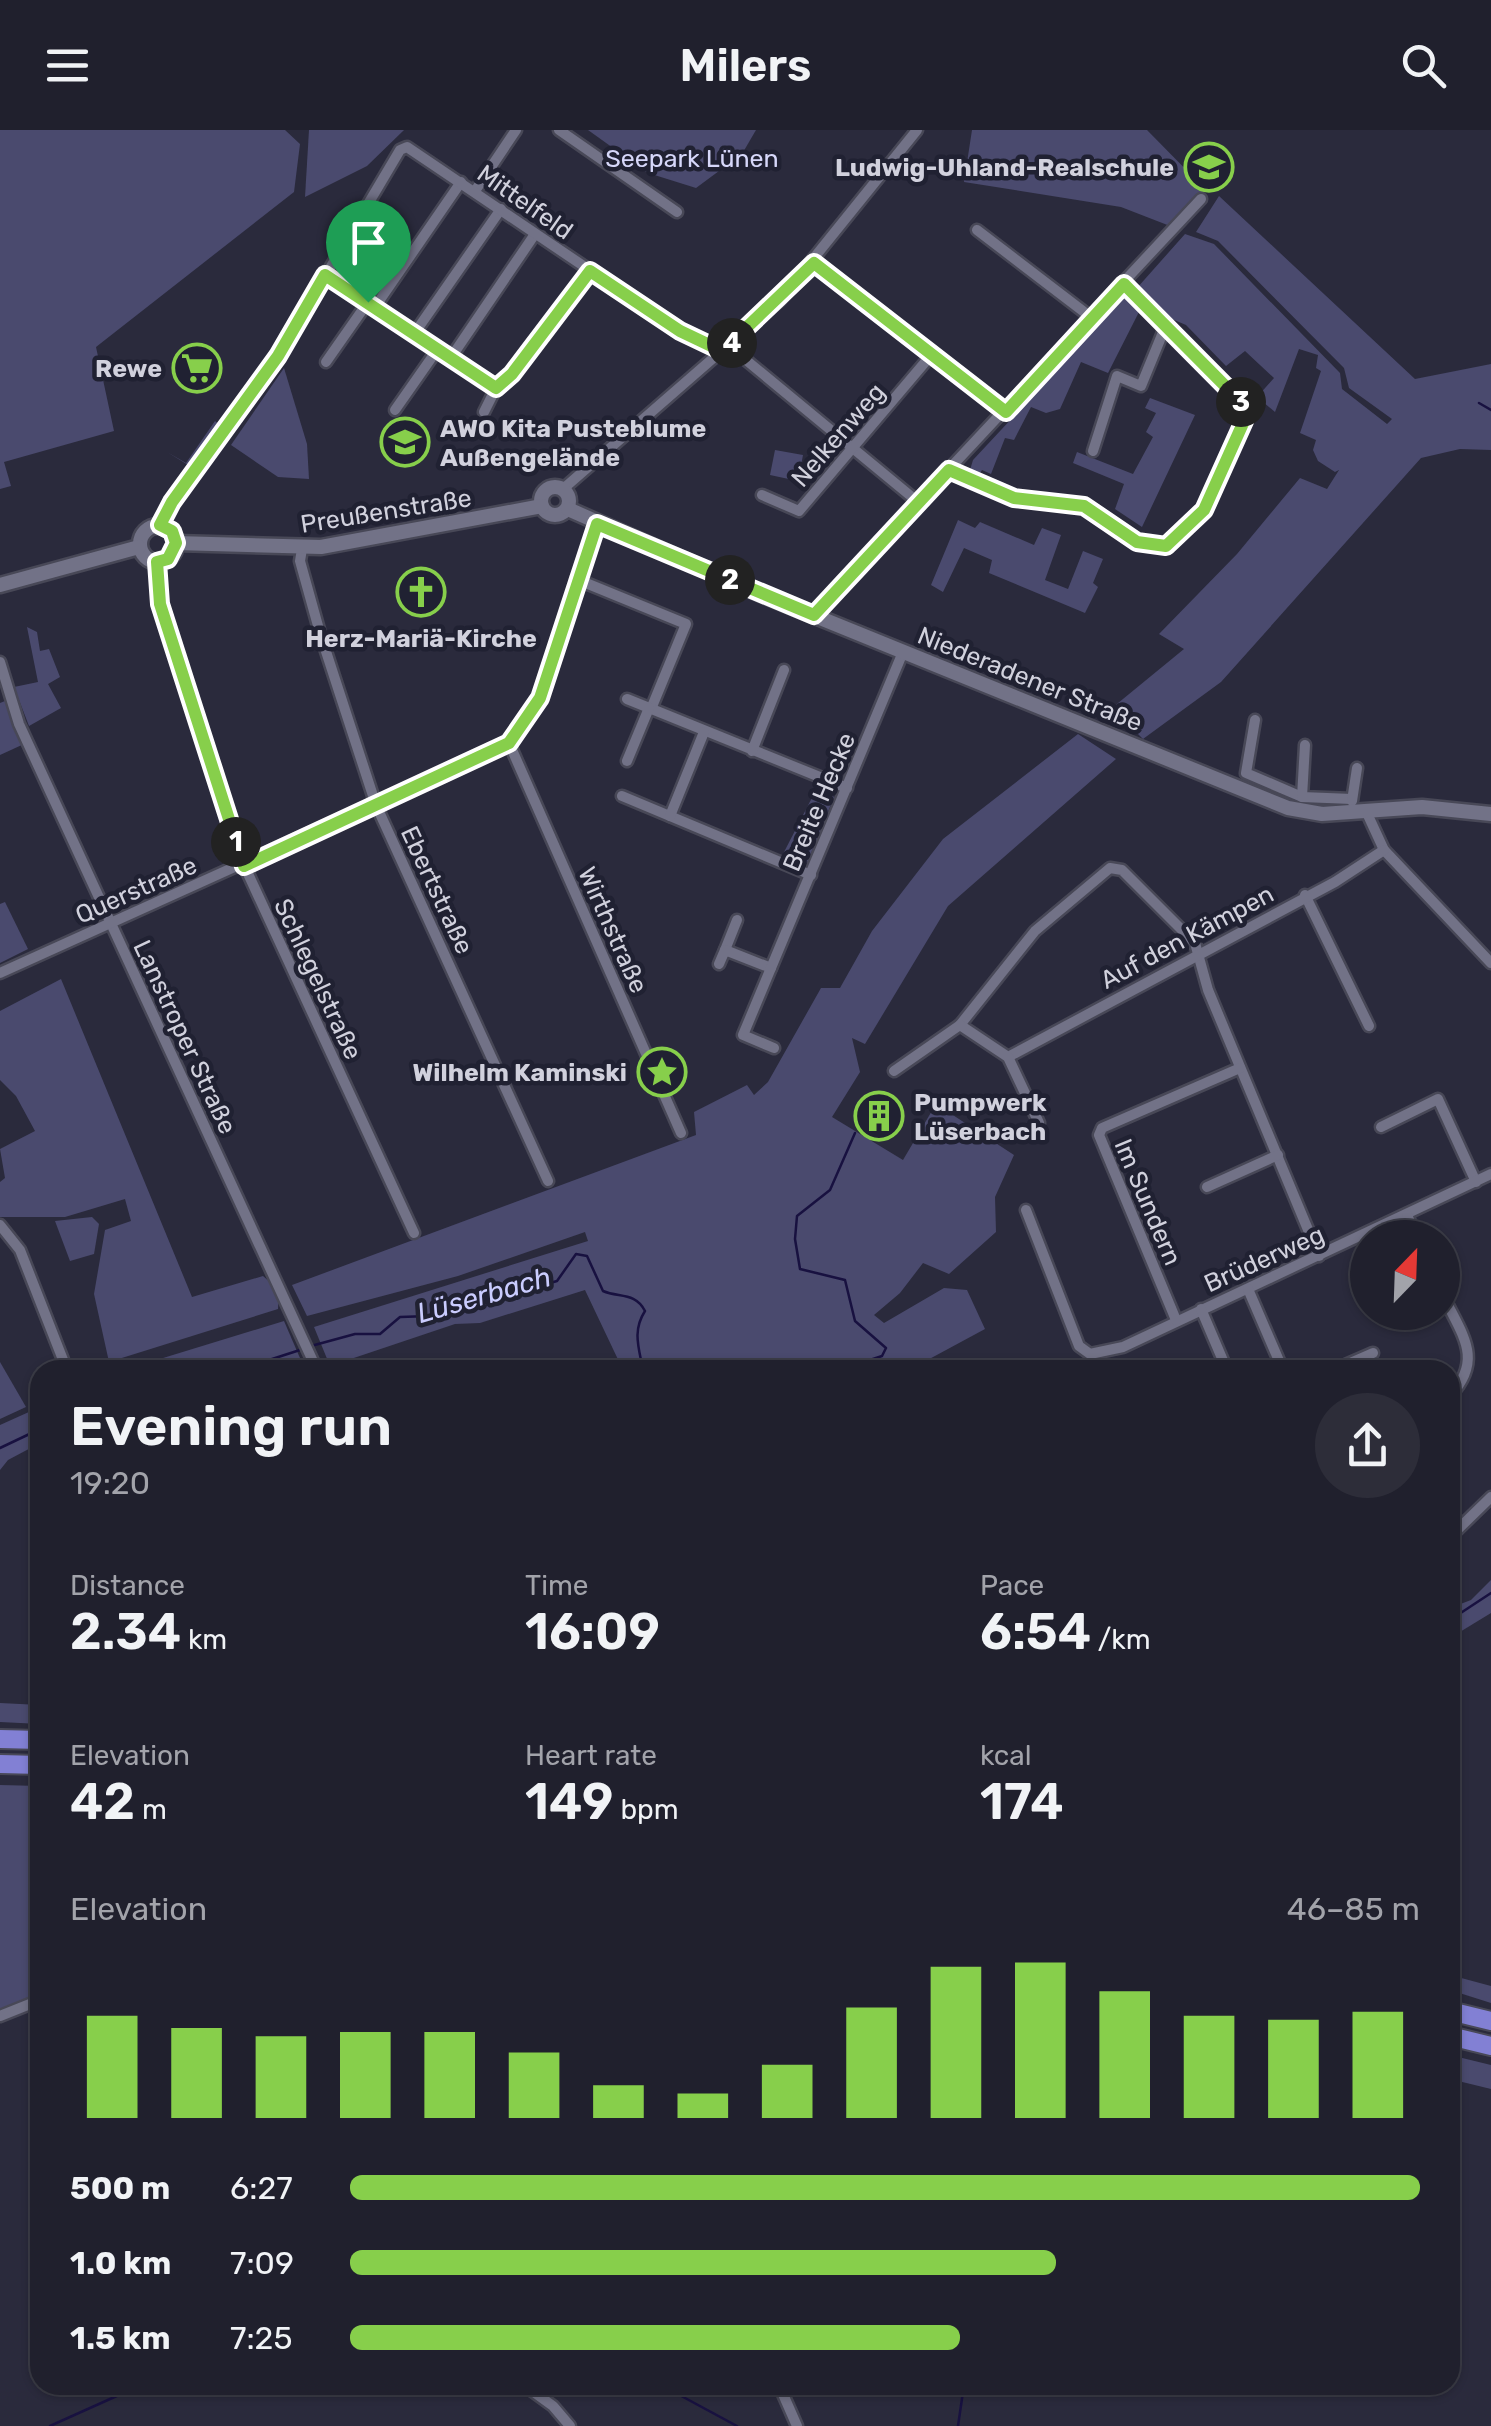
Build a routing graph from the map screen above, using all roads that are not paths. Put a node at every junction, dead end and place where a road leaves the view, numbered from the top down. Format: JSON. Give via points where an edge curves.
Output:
{"nodes":[{"id":1,"x":516,"y":130,"type":"edge"},
{"id":2,"x":559,"y":130,"type":"edge"},
{"id":3,"x":918,"y":130,"type":"edge"},
{"id":4,"x":461,"y":182,"type":"junction"},
{"id":5,"x":475,"y":192,"type":"junction"},
{"id":6,"x":1201,"y":199,"type":"dead end"},
{"id":7,"x":501,"y":209,"type":"junction"},
{"id":8,"x":676,"y":212,"type":"dead end"},
{"id":9,"x":977,"y":230,"type":"dead end"},
{"id":10,"x":535,"y":234,"type":"junction"},
{"id":11,"x":814,"y":263,"type":"junction"},
{"id":12,"x":590,"y":271,"type":"junction"},
{"id":13,"x":325,"y":275,"type":"junction"},
{"id":14,"x":1124,"y":284,"type":"junction"},
{"id":15,"x":371,"y":304,"type":"junction"},
{"id":16,"x":1092,"y":318,"type":"junction"},
{"id":17,"x":1166,"y":325,"type":"junction"},
{"id":18,"x":414,"y":334,"type":"junction"},
{"id":19,"x":726,"y":348,"type":"junction"},
{"id":20,"x":437,"y":350,"type":"junction"},
{"id":21,"x":932,"y":354,"type":"junction"},
{"id":22,"x":450,"y":358,"type":"junction"},
{"id":23,"x":326,"y":362,"type":"dead end"},
{"id":24,"x":496,"y":388,"type":"junction"},
{"id":25,"x":395,"y":410,"type":"dead end"},
{"id":26,"x":484,"y":412,"type":"dead end"},
{"id":27,"x":1006,"y":412,"type":"junction"},
{"id":28,"x":855,"y":449,"type":"junction"},
{"id":29,"x":1094,"y":451,"type":"dead end"},
{"id":30,"x":949,"y":470,"type":"junction"},
{"id":31,"x":563,"y":488,"type":"junction"},
{"id":32,"x":762,"y":495,"type":"dead end"},
{"id":33,"x":918,"y":502,"type":"junction"},
{"id":34,"x":542,"y":506,"type":"junction"},
{"id":35,"x":568,"y":509,"type":"junction"},
{"id":36,"x":597,"y":524,"type":"junction"},
{"id":37,"x":160,"y":525,"type":"junction"},
{"id":38,"x":176,"y":543,"type":"junction"},
{"id":39,"x":139,"y":547,"type":"junction"},
{"id":40,"x":302,"y":548,"type":"junction"},
{"id":41,"x":157,"y":562,"type":"junction"},
{"id":42,"x":576,"y":579,"type":"junction"},
{"id":43,"x":0,"y":585,"type":"edge"},
{"id":44,"x":814,"y":615,"type":"junction"},
{"id":45,"x":903,"y":652,"type":"junction"},
{"id":46,"x":0,"y":662,"type":"edge"},
{"id":47,"x":784,"y":670,"type":"dead end"},
{"id":48,"x":627,"y":700,"type":"dead end"},
{"id":49,"x":650,"y":708,"type":"junction"},
{"id":50,"x":1255,"y":720,"type":"dead end"},
{"id":51,"x":704,"y":732,"type":"junction"},
{"id":52,"x":509,"y":743,"type":"junction"},
{"id":53,"x":1305,"y":745,"type":"dead end"},
{"id":54,"x":752,"y":751,"type":"junction"},
{"id":55,"x":627,"y":761,"type":"dead end"},
{"id":56,"x":1357,"y":768,"type":"dead end"},
{"id":57,"x":846,"y":788,"type":"junction"},
{"id":58,"x":622,"y":796,"type":"dead end"},
{"id":59,"x":1302,"y":797,"type":"junction"},
{"id":60,"x":376,"y":805,"type":"junction"},
{"id":61,"x":1357,"y":807,"type":"junction"},
{"id":62,"x":1491,"y":814,"type":"edge"},
{"id":63,"x":670,"y":816,"type":"junction"},
{"id":64,"x":1384,"y":850,"type":"junction"},
{"id":65,"x":244,"y":866,"type":"junction"},
{"id":66,"x":811,"y":874,"type":"junction"},
{"id":67,"x":1305,"y":895,"type":"junction"},
{"id":68,"x":737,"y":920,"type":"dead end"},
{"id":69,"x":110,"y":923,"type":"junction"},
{"id":70,"x":724,"y":950,"type":"junction"},
{"id":71,"x":1199,"y":952,"type":"junction"},
{"id":72,"x":1491,"y":963,"type":"edge"},
{"id":73,"x":719,"y":964,"type":"dead end"},
{"id":74,"x":771,"y":968,"type":"junction"},
{"id":75,"x":0,"y":973,"type":"edge"},
{"id":76,"x":960,"y":1025,"type":"junction"},
{"id":77,"x":1369,"y":1026,"type":"dead end"},
{"id":78,"x":774,"y":1048,"type":"dead end"},
{"id":79,"x":1008,"y":1057,"type":"junction"},
{"id":80,"x":1240,"y":1068,"type":"junction"},
{"id":81,"x":894,"y":1071,"type":"dead end"},
{"id":82,"x":1040,"y":1123,"type":"dead end"},
{"id":83,"x":1380,"y":1127,"type":"dead end"},
{"id":84,"x":681,"y":1133,"type":"dead end"},
{"id":85,"x":1278,"y":1155,"type":"junction"},
{"id":86,"x":1491,"y":1174,"type":"edge"},
{"id":87,"x":548,"y":1182,"type":"dead end"},
{"id":88,"x":1476,"y":1182,"type":"junction"},
{"id":89,"x":1207,"y":1188,"type":"dead end"},
{"id":90,"x":1026,"y":1210,"type":"dead end"},
{"id":91,"x":1406,"y":1216,"type":"junction"},
{"id":92,"x":1408,"y":1220,"type":"edge"},
{"id":93,"x":0,"y":1225,"type":"edge"},
{"id":94,"x":414,"y":1234,"type":"dead end"},
{"id":95,"x":1319,"y":1256,"type":"junction"},
{"id":96,"x":1248,"y":1289,"type":"junction"},
{"id":97,"x":1201,"y":1309,"type":"junction"},
{"id":98,"x":1176,"y":1320,"type":"junction"},
{"id":99,"x":1458,"y":1330,"type":"edge"},
{"id":100,"x":1373,"y":1353,"type":"dead end"},
{"id":101,"x":63,"y":1360,"type":"edge"},
{"id":102,"x":312,"y":1360,"type":"edge"},
{"id":103,"x":1223,"y":1360,"type":"edge"},
{"id":104,"x":1280,"y":1360,"type":"edge"},
{"id":105,"x":1357,"y":1360,"type":"edge"},
{"id":106,"x":1460,"y":1382,"type":"edge"},
{"id":107,"x":1491,"y":1498,"type":"edge"},
{"id":108,"x":1460,"y":1527,"type":"edge"},
{"id":109,"x":0,"y":1739,"type":"edge"},
{"id":110,"x":30,"y":1740,"type":"edge"},
{"id":111,"x":0,"y":1764,"type":"edge"},
{"id":112,"x":30,"y":1765,"type":"edge"},
{"id":113,"x":30,"y":2004,"type":"edge"},
{"id":114,"x":1460,"y":2013,"type":"edge"},
{"id":115,"x":0,"y":2016,"type":"edge"},
{"id":116,"x":1491,"y":2021,"type":"edge"},
{"id":117,"x":1460,"y":2038,"type":"edge"},
{"id":118,"x":1491,"y":2046,"type":"edge"},
{"id":119,"x":538,"y":2395,"type":"edge"},
{"id":120,"x":783,"y":2395,"type":"edge"},
{"id":121,"x":570,"y":2426,"type":"edge"},
{"id":122,"x":797,"y":2426,"type":"edge"}],
"edges":[{"from":1,"to":5,"type":"street"},
{"from":2,"to":8,"type":"street"},
{"from":3,"to":11,"type":"street"},
{"from":4,"to":5,"type":"street","name":"Mittelfeld"},
{"from":4,"to":13,"type":"street","name":"Mittelfeld","via":[[407,146],[400,150]]},
{"from":4,"to":15,"type":"street"},
{"from":5,"to":7,"type":"street","name":"Mittelfeld"},
{"from":6,"to":14,"type":"street"},
{"from":7,"to":10,"type":"street","name":"Mittelfeld"},
{"from":7,"to":18,"type":"street"},
{"from":9,"to":16,"type":"street"},
{"from":10,"to":12,"type":"street","name":"Mittelfeld"},
{"from":10,"to":22,"type":"street"},
{"from":11,"to":19,"type":"street"},
{"from":11,"to":21,"type":"street"},
{"from":12,"to":19,"type":"street","name":"Mittelfeld","via":[[680,331]]},
{"from":12,"to":24,"type":"street"},
{"from":13,"to":15,"type":"street"},
{"from":13,"to":37,"type":"street","via":[[278,356]]},
{"from":14,"to":16,"type":"street"},
{"from":14,"to":17,"type":"street"},
{"from":15,"to":18,"type":"street"},
{"from":15,"to":23,"type":"street"},
{"from":16,"to":27,"type":"street"},
{"from":17,"to":29,"type":"street","via":[[1141,386],[1118,376]]},
{"from":17,"to":30,"type":"street","via":[[1249,410],[1204,510],[1166,546],[1137,542],[1084,506],[1014,498]]},
{"from":18,"to":20,"type":"street"},
{"from":19,"to":28,"type":"street","name":"Mittelfeld"},
{"from":19,"to":31,"type":"street"},
{"from":20,"to":22,"type":"street"},
{"from":20,"to":25,"type":"street"},
{"from":21,"to":27,"type":"street"},
{"from":21,"to":28,"type":"street","name":"Nelkenweg"},
{"from":22,"to":24,"type":"street"},
{"from":24,"to":26,"type":"street"},
{"from":27,"to":30,"type":"street"},
{"from":28,"to":32,"type":"street","name":"Nelkenweg","via":[[798,510]]},
{"from":28,"to":33,"type":"street","name":"Mittelfeld"},
{"from":30,"to":33,"type":"street"},
{"from":31,"to":34,"type":"street","via":[[548,488]]},
{"from":31,"to":35,"type":"street"},
{"from":33,"to":44,"type":"street"},
{"from":34,"to":35,"type":"street","via":[[554,516]]},
{"from":34,"to":40,"type":"street","name":"Preußenstraße"},
{"from":35,"to":36,"type":"street","name":"Niederadener Straße"},
{"from":36,"to":42,"type":"street"},
{"from":36,"to":44,"type":"street","name":"Niederadener Straße"},
{"from":37,"to":38,"type":"street"},
{"from":37,"to":39,"type":"street","via":[[144,531]]},
{"from":38,"to":40,"type":"street","name":"Preußenstraße"},
{"from":38,"to":41,"type":"street","via":[[168,559]]},
{"from":39,"to":41,"type":"street"},
{"from":39,"to":43,"type":"street"},
{"from":40,"to":60,"type":"street","name":"Ebertstraße","via":[[320,633]]},
{"from":41,"to":65,"type":"street","name":"Schlegelstraße","via":[[160,604]]},
{"from":42,"to":49,"type":"street","via":[[686,624]]},
{"from":42,"to":52,"type":"street","via":[[540,698]]},
{"from":44,"to":45,"type":"street","name":"Niederadener Straße"},
{"from":45,"to":57,"type":"street","name":"Breite Hecke"},
{"from":45,"to":61,"type":"street","name":"Niederadener Straße","via":[[1288,808],[1322,814]]},
{"from":46,"to":69,"type":"street","name":"Lanstroper Straße","via":[[14,713]]},
{"from":47,"to":54,"type":"street"},
{"from":48,"to":49,"type":"street"},
{"from":49,"to":51,"type":"street"},
{"from":49,"to":55,"type":"street"},
{"from":50,"to":59,"type":"street","via":[[1246,773]]},
{"from":51,"to":54,"type":"street"},
{"from":51,"to":63,"type":"street"},
{"from":52,"to":60,"type":"street","name":"Querstraße"},
{"from":52,"to":84,"type":"street","name":"Wirthstraße"},
{"from":53,"to":59,"type":"street"},
{"from":54,"to":57,"type":"street"},
{"from":56,"to":61,"type":"street"},
{"from":57,"to":66,"type":"street","name":"Breite Hecke"},
{"from":58,"to":63,"type":"street"},
{"from":59,"to":61,"type":"street"},
{"from":60,"to":65,"type":"street","name":"Querstraße"},
{"from":60,"to":87,"type":"street","name":"Ebertstraße"},
{"from":61,"to":62,"type":"street","name":"Niederadener Straße"},
{"from":61,"to":64,"type":"street"},
{"from":63,"to":66,"type":"street"},
{"from":64,"to":67,"type":"street","name":"Auf den Kämpen"},
{"from":64,"to":72,"type":"street"},
{"from":65,"to":69,"type":"street","name":"Querstraße"},
{"from":65,"to":94,"type":"street","name":"Schlegelstraße"},
{"from":66,"to":74,"type":"street","name":"Breite Hecke"},
{"from":67,"to":71,"type":"street","name":"Auf den Kämpen"},
{"from":67,"to":77,"type":"street"},
{"from":68,"to":70,"type":"street"},
{"from":69,"to":75,"type":"street","name":"Querstraße"},
{"from":69,"to":102,"type":"street","name":"Lanstroper Straße"},
{"from":70,"to":73,"type":"street"},
{"from":70,"to":74,"type":"street"},
{"from":71,"to":76,"type":"street","via":[[1122,870],[1110,868],[1035,931]]},
{"from":71,"to":79,"type":"street","name":"Auf den Kämpen"},
{"from":71,"to":80,"type":"street"},
{"from":74,"to":78,"type":"street","name":"Breite Hecke","via":[[742,1035]]},
{"from":76,"to":79,"type":"street"},
{"from":76,"to":81,"type":"street"},
{"from":79,"to":82,"type":"street"},
{"from":80,"to":85,"type":"street"},
{"from":80,"to":98,"type":"street","name":"Im Sundern","via":[[1102,1128],[1099,1135]]},
{"from":83,"to":88,"type":"street","via":[[1438,1099]]},
{"from":85,"to":89,"type":"street"},
{"from":85,"to":95,"type":"street"},
{"from":86,"to":88,"type":"street","name":"Brüderweg"},
{"from":88,"to":91,"type":"street","name":"Brüderweg"},
{"from":90,"to":98,"type":"street","name":"Brüderweg","via":[[1085,1353],[1123,1347]]},
{"from":91,"to":92,"type":"street"},
{"from":91,"to":95,"type":"street","name":"Brüderweg"},
{"from":93,"to":101,"type":"street","via":[[20,1250]]},
{"from":95,"to":96,"type":"street","name":"Brüderweg"},
{"from":96,"to":97,"type":"street","name":"Brüderweg"},
{"from":96,"to":104,"type":"street"},
{"from":97,"to":98,"type":"street","name":"Brüderweg"},
{"from":97,"to":103,"type":"street"},
{"from":99,"to":106,"type":"street","via":[[1470,1358]]},
{"from":100,"to":105,"type":"street"},
{"from":107,"to":108,"type":"street"},
{"from":109,"to":110,"type":"highway"},
{"from":111,"to":112,"type":"highway"},
{"from":113,"to":115,"type":"street"},
{"from":114,"to":116,"type":"highway"},
{"from":117,"to":118,"type":"highway"},
{"from":119,"to":121,"type":"street"},
{"from":120,"to":122,"type":"street"}]}
